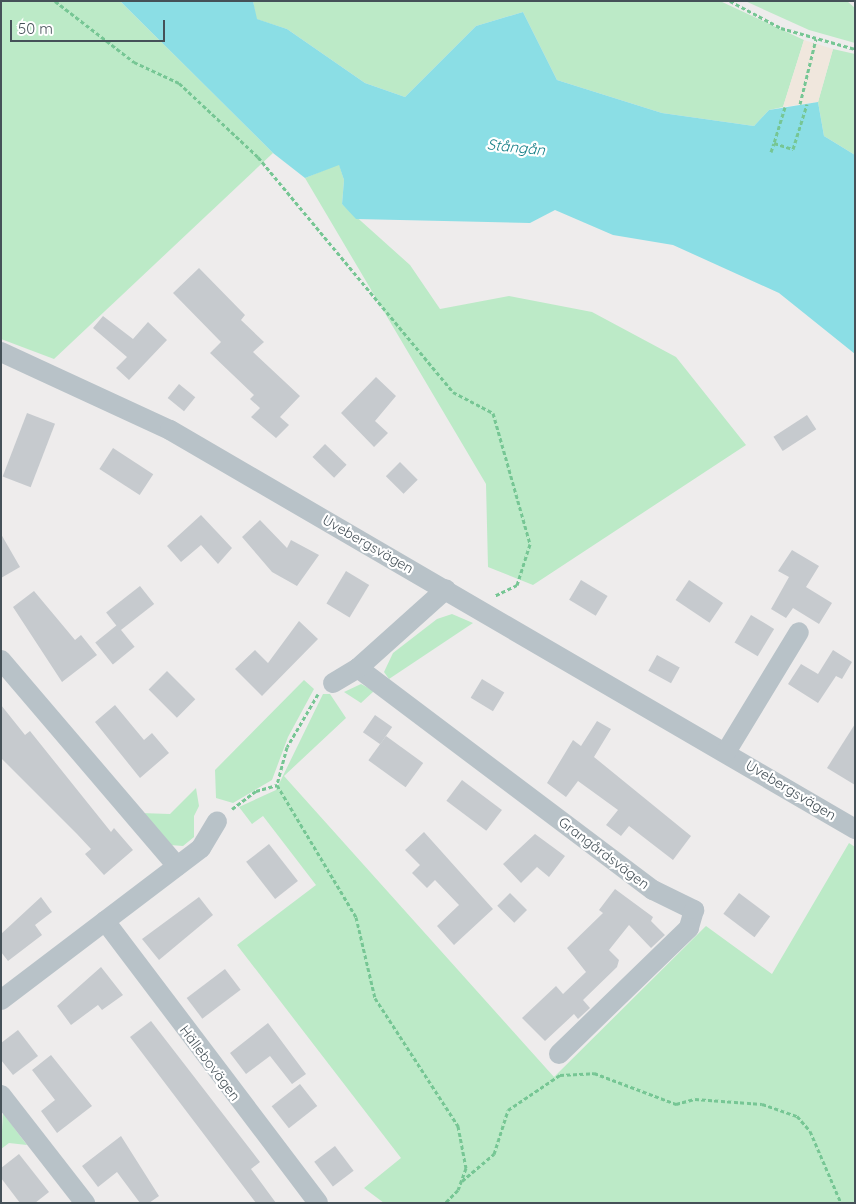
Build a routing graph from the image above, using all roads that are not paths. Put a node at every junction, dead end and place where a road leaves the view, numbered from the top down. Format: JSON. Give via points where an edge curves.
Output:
{"nodes":[{"id":1,"x":1,"y":352,"type":"edge"},
{"id":2,"x":446,"y":589,"type":"junction"},
{"id":3,"x":799,"y":632,"type":"dead end"},
{"id":4,"x":1,"y":660,"type":"edge"},
{"id":5,"x":358,"y":668,"type":"junction"},
{"id":6,"x":334,"y":683,"type":"road end"},
{"id":7,"x":726,"y":752,"type":"junction"},
{"id":8,"x":217,"y":821,"type":"road end"},
{"id":9,"x":855,"y":829,"type":"edge"},
{"id":10,"x":177,"y":866,"type":"junction"},
{"id":11,"x":105,"y":921,"type":"junction"},
{"id":12,"x":1,"y":1000,"type":"edge"},
{"id":13,"x":559,"y":1054,"type":"dead end"},
{"id":14,"x":1,"y":1095,"type":"edge"},
{"id":15,"x":85,"y":1203,"type":"edge"},
{"id":16,"x":318,"y":1203,"type":"edge"}],
"edges":[{"from":1,"to":2,"type":"street","name":"Uvebergsvägen","via":[[170,430]]},
{"from":2,"to":5,"type":"street"},
{"from":2,"to":7,"type":"street","name":"Uvebergsvägen"},
{"from":3,"to":7,"type":"street"},
{"from":4,"to":10,"type":"street"},
{"from":5,"to":6,"type":"street"},
{"from":5,"to":13,"type":"street","name":"Grangårdsvägen","via":[[653,890],[694,910],[688,928]]},
{"from":7,"to":9,"type":"street","name":"Uvebergsvägen"},
{"from":8,"to":10,"type":"street","via":[[201,848]]},
{"from":10,"to":11,"type":"street"},
{"from":11,"to":12,"type":"street"},
{"from":11,"to":16,"type":"street","name":"Hällebovägen"},
{"from":14,"to":15,"type":"street"}]}
